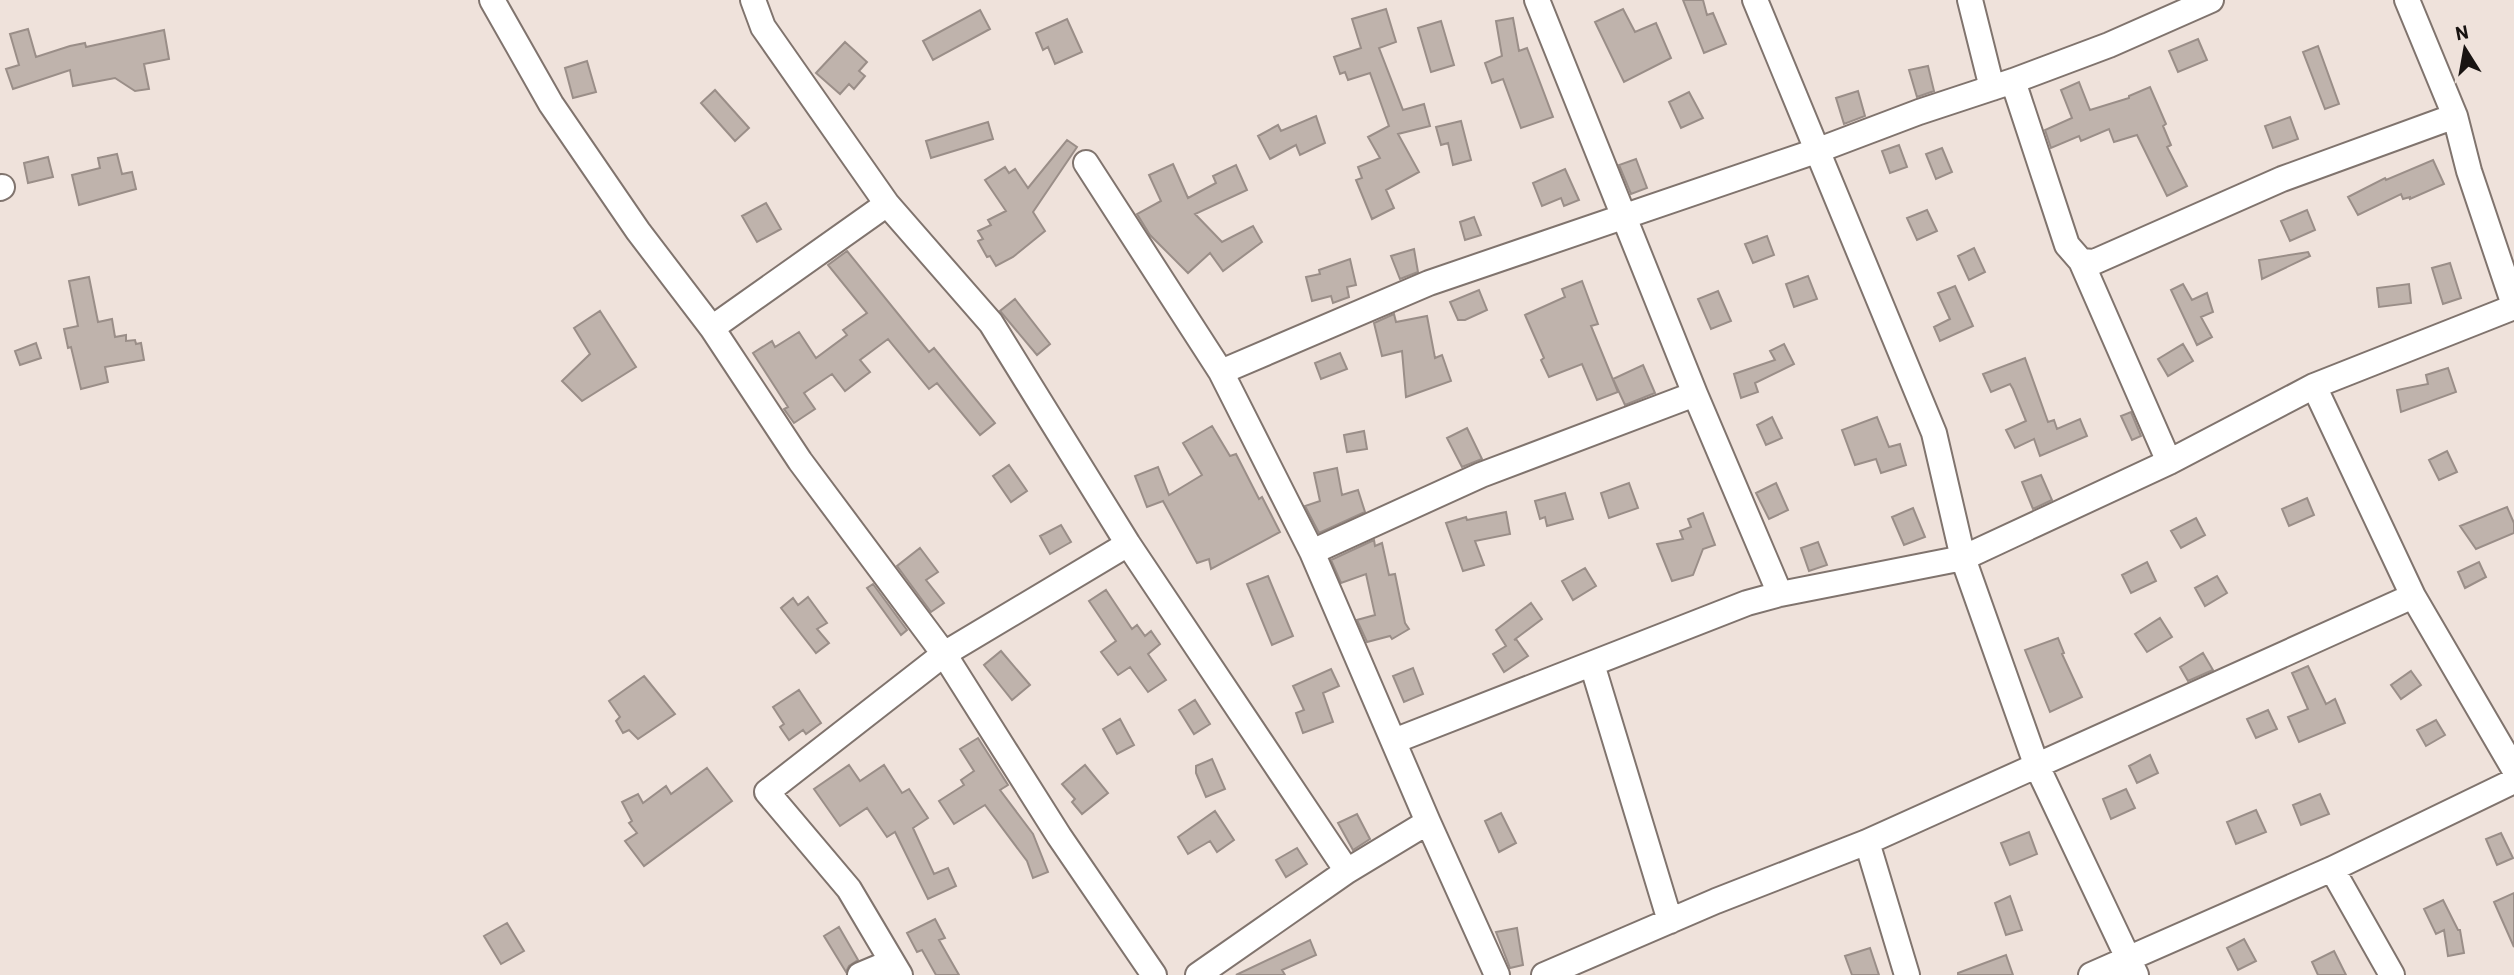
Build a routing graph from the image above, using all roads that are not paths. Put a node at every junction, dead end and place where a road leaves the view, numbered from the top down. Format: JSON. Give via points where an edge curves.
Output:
{"nodes":[{"id":1,"x":492,"y":0,"type":"edge"},
{"id":2,"x":753,"y":0,"type":"edge"},
{"id":3,"x":1537,"y":0,"type":"edge"},
{"id":4,"x":1755,"y":0,"type":"edge"},
{"id":5,"x":1970,"y":0,"type":"edge"},
{"id":6,"x":2211,"y":0,"type":"edge"},
{"id":7,"x":2407,"y":0,"type":"edge"},
{"id":8,"x":2002,"y":85,"type":"junction"},
{"id":9,"x":2455,"y":116,"type":"junction"},
{"id":10,"x":1816,"y":151,"type":"junction"},
{"id":11,"x":1086,"y":163,"type":"dead end"},
{"id":12,"x":887,"y":204,"type":"junction"},
{"id":13,"x":1623,"y":217,"type":"junction"},
{"id":14,"x":2081,"y":261,"type":"junction"},
{"id":15,"x":2512,"y":293,"type":"edge"},
{"id":16,"x":712,"y":328,"type":"junction"},
{"id":17,"x":1221,"y":372,"type":"junction"},
{"id":18,"x":2314,"y":386,"type":"junction"},
{"id":19,"x":1695,"y":394,"type":"junction"},
{"id":20,"x":2169,"y":462,"type":"junction"},
{"id":21,"x":1128,"y":544,"type":"junction"},
{"id":22,"x":1312,"y":552,"type":"junction"},
{"id":23,"x":1963,"y":558,"type":"junction"},
{"id":24,"x":1780,"y":594,"type":"junction"},
{"id":25,"x":2413,"y":596,"type":"junction"},
{"id":26,"x":944,"y":654,"type":"junction"},
{"id":27,"x":1592,"y":664,"type":"junction"},
{"id":28,"x":1394,"y":740,"type":"junction"},
{"id":29,"x":2036,"y":764,"type":"junction"},
{"id":30,"x":2514,"y":769,"type":"edge"},
{"id":31,"x":2514,"y":781,"type":"edge"},
{"id":32,"x":1428,"y":822,"type":"junction"},
{"id":33,"x":1867,"y":842,"type":"junction"},
{"id":34,"x":2332,"y":869,"type":"junction"},
{"id":35,"x":1347,"y":871,"type":"junction"},
{"id":36,"x":1670,"y":921,"type":"junction"},
{"id":37,"x":2132,"y":967,"type":"edge"},
{"id":38,"x":895,"y":968,"type":"edge"},
{"id":39,"x":860,"y":975,"type":"edge"},
{"id":40,"x":1154,"y":975,"type":"edge"},
{"id":41,"x":1198,"y":975,"type":"edge"},
{"id":42,"x":1497,"y":975,"type":"edge"},
{"id":43,"x":1544,"y":975,"type":"edge"},
{"id":44,"x":1907,"y":975,"type":"edge"},
{"id":45,"x":2091,"y":975,"type":"edge"},
{"id":46,"x":2392,"y":975,"type":"edge"}],
"edges":[{"from":1,"to":16,"type":"street","via":[[551,104]]},
{"from":2,"to":12,"type":"street","via":[[763,27]]},
{"from":3,"to":13,"type":"street"},
{"from":4,"to":10,"type":"street"},
{"from":5,"to":8,"type":"street"},
{"from":6,"to":8,"type":"street"},
{"from":7,"to":9,"type":"street"},
{"from":8,"to":10,"type":"street"},
{"from":8,"to":14,"type":"street","via":[[2067,245]]},
{"from":9,"to":14,"type":"street","via":[[2281,179],[2094,262]]},
{"from":9,"to":15,"type":"street","via":[[2469,171]]},
{"from":10,"to":13,"type":"street"},
{"from":10,"to":23,"type":"street","via":[[1934,433]]},
{"from":11,"to":17,"type":"street"},
{"from":12,"to":16,"type":"street"},
{"from":12,"to":21,"type":"street","via":[[991,323]]},
{"from":13,"to":17,"type":"street","via":[[1429,284]]},
{"from":13,"to":19,"type":"street"},
{"from":14,"to":20,"type":"street"},
{"from":15,"to":18,"type":"street"},
{"from":16,"to":26,"type":"street","via":[[800,461]]},
{"from":17,"to":22,"type":"street"},
{"from":18,"to":20,"type":"street"},
{"from":18,"to":25,"type":"street"},
{"from":19,"to":22,"type":"street","via":[[1481,475]]},
{"from":19,"to":24,"type":"street"},
{"from":20,"to":23,"type":"street"},
{"from":21,"to":26,"type":"street"},
{"from":21,"to":35,"type":"street"},
{"from":22,"to":28,"type":"street"},
{"from":23,"to":24,"type":"street"},
{"from":23,"to":29,"type":"street"},
{"from":24,"to":27,"type":"street"},
{"from":25,"to":29,"type":"street"},
{"from":25,"to":30,"type":"street"},
{"from":26,"to":38,"type":"street","via":[[767,792],[849,889]]},
{"from":26,"to":40,"type":"street"},
{"from":27,"to":28,"type":"street"},
{"from":27,"to":36,"type":"street"},
{"from":28,"to":32,"type":"street"},
{"from":29,"to":33,"type":"street"},
{"from":29,"to":37,"type":"street"},
{"from":31,"to":34,"type":"street"},
{"from":32,"to":35,"type":"street"},
{"from":32,"to":42,"type":"street"},
{"from":33,"to":36,"type":"street"},
{"from":33,"to":44,"type":"street"},
{"from":34,"to":37,"type":"street"},
{"from":34,"to":46,"type":"street"},
{"from":35,"to":41,"type":"street"},
{"from":36,"to":43,"type":"street"},
{"from":37,"to":45,"type":"street"},
{"from":38,"to":39,"type":"street"}]}
